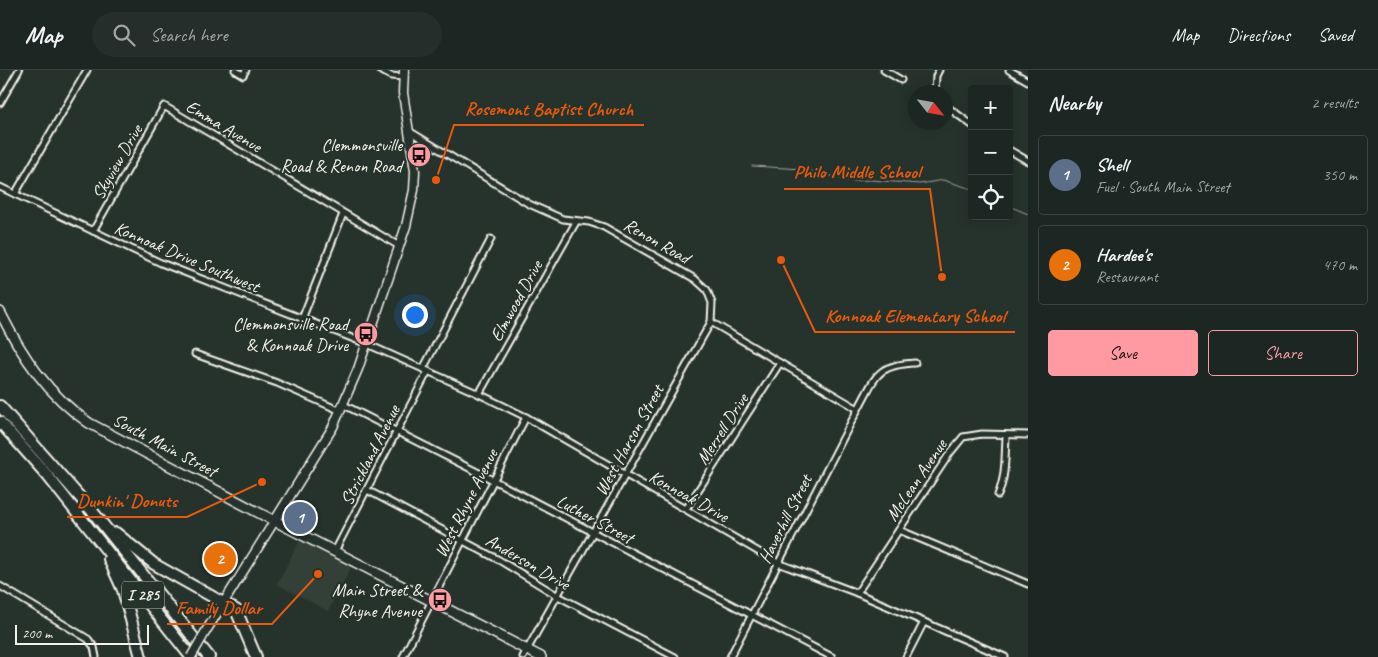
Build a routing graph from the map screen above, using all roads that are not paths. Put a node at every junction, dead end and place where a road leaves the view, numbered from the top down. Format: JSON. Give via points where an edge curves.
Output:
{"nodes":[{"id":1,"x":19,"y":70,"type":"edge"},
{"id":2,"x":88,"y":70,"type":"edge"},
{"id":3,"x":235,"y":70,"type":"edge"},
{"id":4,"x":246,"y":70,"type":"edge"},
{"id":5,"x":380,"y":70,"type":"edge"},
{"id":6,"x":884,"y":70,"type":"edge"},
{"id":7,"x":939,"y":70,"type":"edge"},
{"id":8,"x":1009,"y":70,"type":"edge"},
{"id":9,"x":403,"y":74,"type":"edge"},
{"id":10,"x":901,"y":80,"type":"dead end"},
{"id":11,"x":1028,"y":81,"type":"edge"},
{"id":12,"x":935,"y":85,"type":"edge"},
{"id":13,"x":0,"y":103,"type":"edge"},
{"id":14,"x":164,"y":106,"type":"joint"},
{"id":15,"x":953,"y":111,"type":"edge"},
{"id":16,"x":968,"y":121,"type":"edge"},
{"id":17,"x":409,"y":131,"type":"junction"},
{"id":18,"x":1013,"y":152,"type":"edge"},
{"id":19,"x":1016,"y":153,"type":"junction"},
{"id":20,"x":1028,"y":156,"type":"edge"},
{"id":21,"x":1028,"y":162,"type":"edge"},
{"id":22,"x":0,"y":187,"type":"edge"},
{"id":23,"x":15,"y":194,"type":"junction"},
{"id":24,"x":343,"y":214,"type":"junction"},
{"id":25,"x":576,"y":222,"type":"junction"},
{"id":26,"x":93,"y":231,"type":"junction"},
{"id":27,"x":491,"y":239,"type":"dead end"},
{"id":28,"x":399,"y":246,"type":"junction"},
{"id":29,"x":1,"y":319,"type":"edge"},
{"id":30,"x":302,"y":319,"type":"junction"},
{"id":31,"x":711,"y":322,"type":"junction"},
{"id":32,"x":367,"y":344,"type":"junction"},
{"id":33,"x":195,"y":354,"type":"dead end"},
{"id":34,"x":780,"y":362,"type":"junction"},
{"id":35,"x":915,"y":363,"type":"dead end"},
{"id":36,"x":425,"y":370,"type":"junction"},
{"id":37,"x":479,"y":394,"type":"junction"},
{"id":38,"x":0,"y":406,"type":"edge"},
{"id":39,"x":343,"y":408,"type":"junction"},
{"id":40,"x":858,"y":409,"type":"junction"},
{"id":41,"x":526,"y":417,"type":"junction"},
{"id":42,"x":0,"y":422,"type":"edge"},
{"id":43,"x":398,"y":431,"type":"junction"},
{"id":44,"x":1006,"y":435,"type":"junction"},
{"id":45,"x":1028,"y":435,"type":"edge"},
{"id":46,"x":624,"y":475,"type":"junction"},
{"id":47,"x":493,"y":480,"type":"junction"},
{"id":48,"x":367,"y":490,"type":"junction"},
{"id":49,"x":998,"y":495,"type":"dead end"},
{"id":50,"x":686,"y":510,"type":"junction"},
{"id":51,"x":92,"y":511,"type":"junction"},
{"id":52,"x":274,"y":521,"type":"junction"},
{"id":53,"x":899,"y":530,"type":"junction"},
{"id":54,"x":95,"y":534,"type":"junction"},
{"id":55,"x":592,"y":534,"type":"junction"},
{"id":56,"x":462,"y":540,"type":"junction"},
{"id":57,"x":336,"y":551,"type":"junction"},
{"id":58,"x":778,"y":563,"type":"junction"},
{"id":59,"x":1028,"y":584,"type":"edge"},
{"id":60,"x":0,"y":586,"type":"edge"},
{"id":61,"x":857,"y":593,"type":"junction"},
{"id":62,"x":558,"y":596,"type":"junction"},
{"id":63,"x":431,"y":601,"type":"junction"},
{"id":64,"x":223,"y":603,"type":"junction"},
{"id":65,"x":752,"y":616,"type":"junction"},
{"id":66,"x":924,"y":622,"type":"junction"},
{"id":67,"x":525,"y":653,"type":"edge"},
{"id":68,"x":96,"y":657,"type":"edge"},
{"id":69,"x":141,"y":657,"type":"edge"},
{"id":70,"x":191,"y":657,"type":"edge"},
{"id":71,"x":209,"y":657,"type":"edge"},
{"id":72,"x":256,"y":657,"type":"edge"},
{"id":73,"x":402,"y":657,"type":"edge"},
{"id":74,"x":541,"y":657,"type":"edge"},
{"id":75,"x":675,"y":657,"type":"edge"},
{"id":76,"x":730,"y":657,"type":"edge"},
{"id":77,"x":832,"y":657,"type":"edge"},
{"id":78,"x":906,"y":657,"type":"edge"},
{"id":79,"x":1006,"y":657,"type":"edge"}],
"edges":[{"from":1,"to":13,"type":"street"},
{"from":2,"to":23,"type":"street"},
{"from":3,"to":4,"type":"street","via":[[243,75]]},
{"from":5,"to":9,"type":"street","via":[[391,76]]},
{"from":6,"to":10,"type":"street"},
{"from":7,"to":12,"type":"street"},
{"from":8,"to":11,"type":"street"},
{"from":9,"to":17,"type":"main road"},
{"from":14,"to":24,"type":"street","name":"Emma Avenue"},
{"from":14,"to":26,"type":"street","name":"Skyview Drive"},
{"from":15,"to":16,"type":"street"},
{"from":17,"to":25,"type":"street","name":"Renon Road","via":[[529,204]]},
{"from":17,"to":28,"type":"main road","via":[[414,190]]},
{"from":18,"to":19,"type":"street"},
{"from":19,"to":20,"type":"street"},
{"from":19,"to":21,"type":"street"},
{"from":22,"to":23,"type":"street","name":"Konnoak Drive Southwest"},
{"from":23,"to":26,"type":"street","name":"Konnoak Drive Southwest"},
{"from":24,"to":28,"type":"street","name":"Emma Avenue"},
{"from":24,"to":30,"type":"street"},
{"from":25,"to":31,"type":"street","name":"Renon Road","via":[[604,227],[695,279],[707,290],[712,303]]},
{"from":25,"to":37,"type":"street","name":"Elmwood Drive"},
{"from":26,"to":30,"type":"street","name":"Konnoak Drive Southwest","via":[[170,267]]},
{"from":27,"to":36,"type":"street","name":"Strickland Avenue"},
{"from":28,"to":32,"type":"main road"},
{"from":29,"to":52,"type":"main road","name":"South Main Street","via":[[41,379],[78,415]]},
{"from":30,"to":32,"type":"street","name":"Konnoak Drive Southwest"},
{"from":31,"to":34,"type":"street"},
{"from":31,"to":46,"type":"street","name":"West Harson Street"},
{"from":32,"to":36,"type":"street","name":"Konnoak Drive"},
{"from":32,"to":39,"type":"main road"},
{"from":33,"to":39,"type":"street","name":"Luther Street"},
{"from":34,"to":40,"type":"street"},
{"from":34,"to":50,"type":"street","name":"Merrell Drive"},
{"from":35,"to":40,"type":"street","name":"Haverhill Street","via":[[887,367],[880,372]]},
{"from":36,"to":37,"type":"street","name":"Konnoak Drive"},
{"from":36,"to":43,"type":"street","name":"Strickland Avenue"},
{"from":37,"to":41,"type":"street","name":"Konnoak Drive"},
{"from":38,"to":51,"type":"highway","number":"I 285"},
{"from":39,"to":43,"type":"street","name":"Luther Street"},
{"from":39,"to":52,"type":"main road"},
{"from":40,"to":58,"type":"street","name":"Haverhill Street"},
{"from":41,"to":46,"type":"street","name":"Konnoak Drive"},
{"from":41,"to":47,"type":"street","name":"West Rhyne Avenue"},
{"from":42,"to":54,"type":"highway","number":"I 285"},
{"from":43,"to":47,"type":"street","name":"Luther Street"},
{"from":43,"to":48,"type":"street","name":"Strickland Avenue"},
{"from":44,"to":45,"type":"street","name":"McLean Avenue"},
{"from":44,"to":49,"type":"street","via":[[1005,465]]},
{"from":44,"to":53,"type":"street","name":"McLean Avenue","via":[[963,437]]},
{"from":46,"to":50,"type":"street","name":"Konnoak Drive"},
{"from":46,"to":55,"type":"street","name":"West Harson Street"},
{"from":47,"to":55,"type":"street","name":"Luther Street"},
{"from":47,"to":56,"type":"street","name":"West Rhyne Avenue"},
{"from":48,"to":56,"type":"street","name":"Anderson Drive"},
{"from":48,"to":57,"type":"street","name":"Strickland Avenue"},
{"from":50,"to":58,"type":"street","name":"Konnoak Drive"},
{"from":51,"to":64,"type":"highway","via":[[154,564]]},
{"from":51,"to":71,"type":"highway","number":"I 285"},
{"from":52,"to":57,"type":"main road","name":"South Main Street"},
{"from":52,"to":64,"type":"main road"},
{"from":53,"to":59,"type":"street"},
{"from":53,"to":61,"type":"street","name":"McLean Avenue"},
{"from":54,"to":69,"type":"highway","via":[[123,590]]},
{"from":54,"to":70,"type":"highway","number":"I 285"},
{"from":55,"to":62,"type":"street","name":"West Harson Street"},
{"from":55,"to":65,"type":"street","name":"Luther Street"},
{"from":56,"to":62,"type":"street","name":"Anderson Drive"},
{"from":56,"to":63,"type":"street","name":"West Rhyne Avenue"},
{"from":57,"to":63,"type":"main road","name":"South Main Street"},
{"from":58,"to":61,"type":"street","name":"Konnoak Drive"},
{"from":58,"to":65,"type":"street","name":"Haverhill Street"},
{"from":60,"to":68,"type":"street","via":[[88,639]]},
{"from":61,"to":66,"type":"street","name":"Konnoak Drive"},
{"from":62,"to":67,"type":"street","name":"West Harson Street"},
{"from":62,"to":75,"type":"street","name":"Anderson Drive"},
{"from":63,"to":67,"type":"main road","name":"South Main Street"},
{"from":63,"to":73,"type":"street","name":"West Rhyne Avenue"},
{"from":64,"to":70,"type":"main road","bridge":true},
{"from":64,"to":72,"type":"highway","via":[[239,614]]},
{"from":65,"to":76,"type":"street","name":"Haverhill Street"},
{"from":65,"to":77,"type":"street","name":"Luther Street"},
{"from":66,"to":78,"type":"street"},
{"from":66,"to":79,"type":"street","name":"Konnoak Drive"},
{"from":67,"to":74,"type":"main road","name":"South Main Street"}]}
